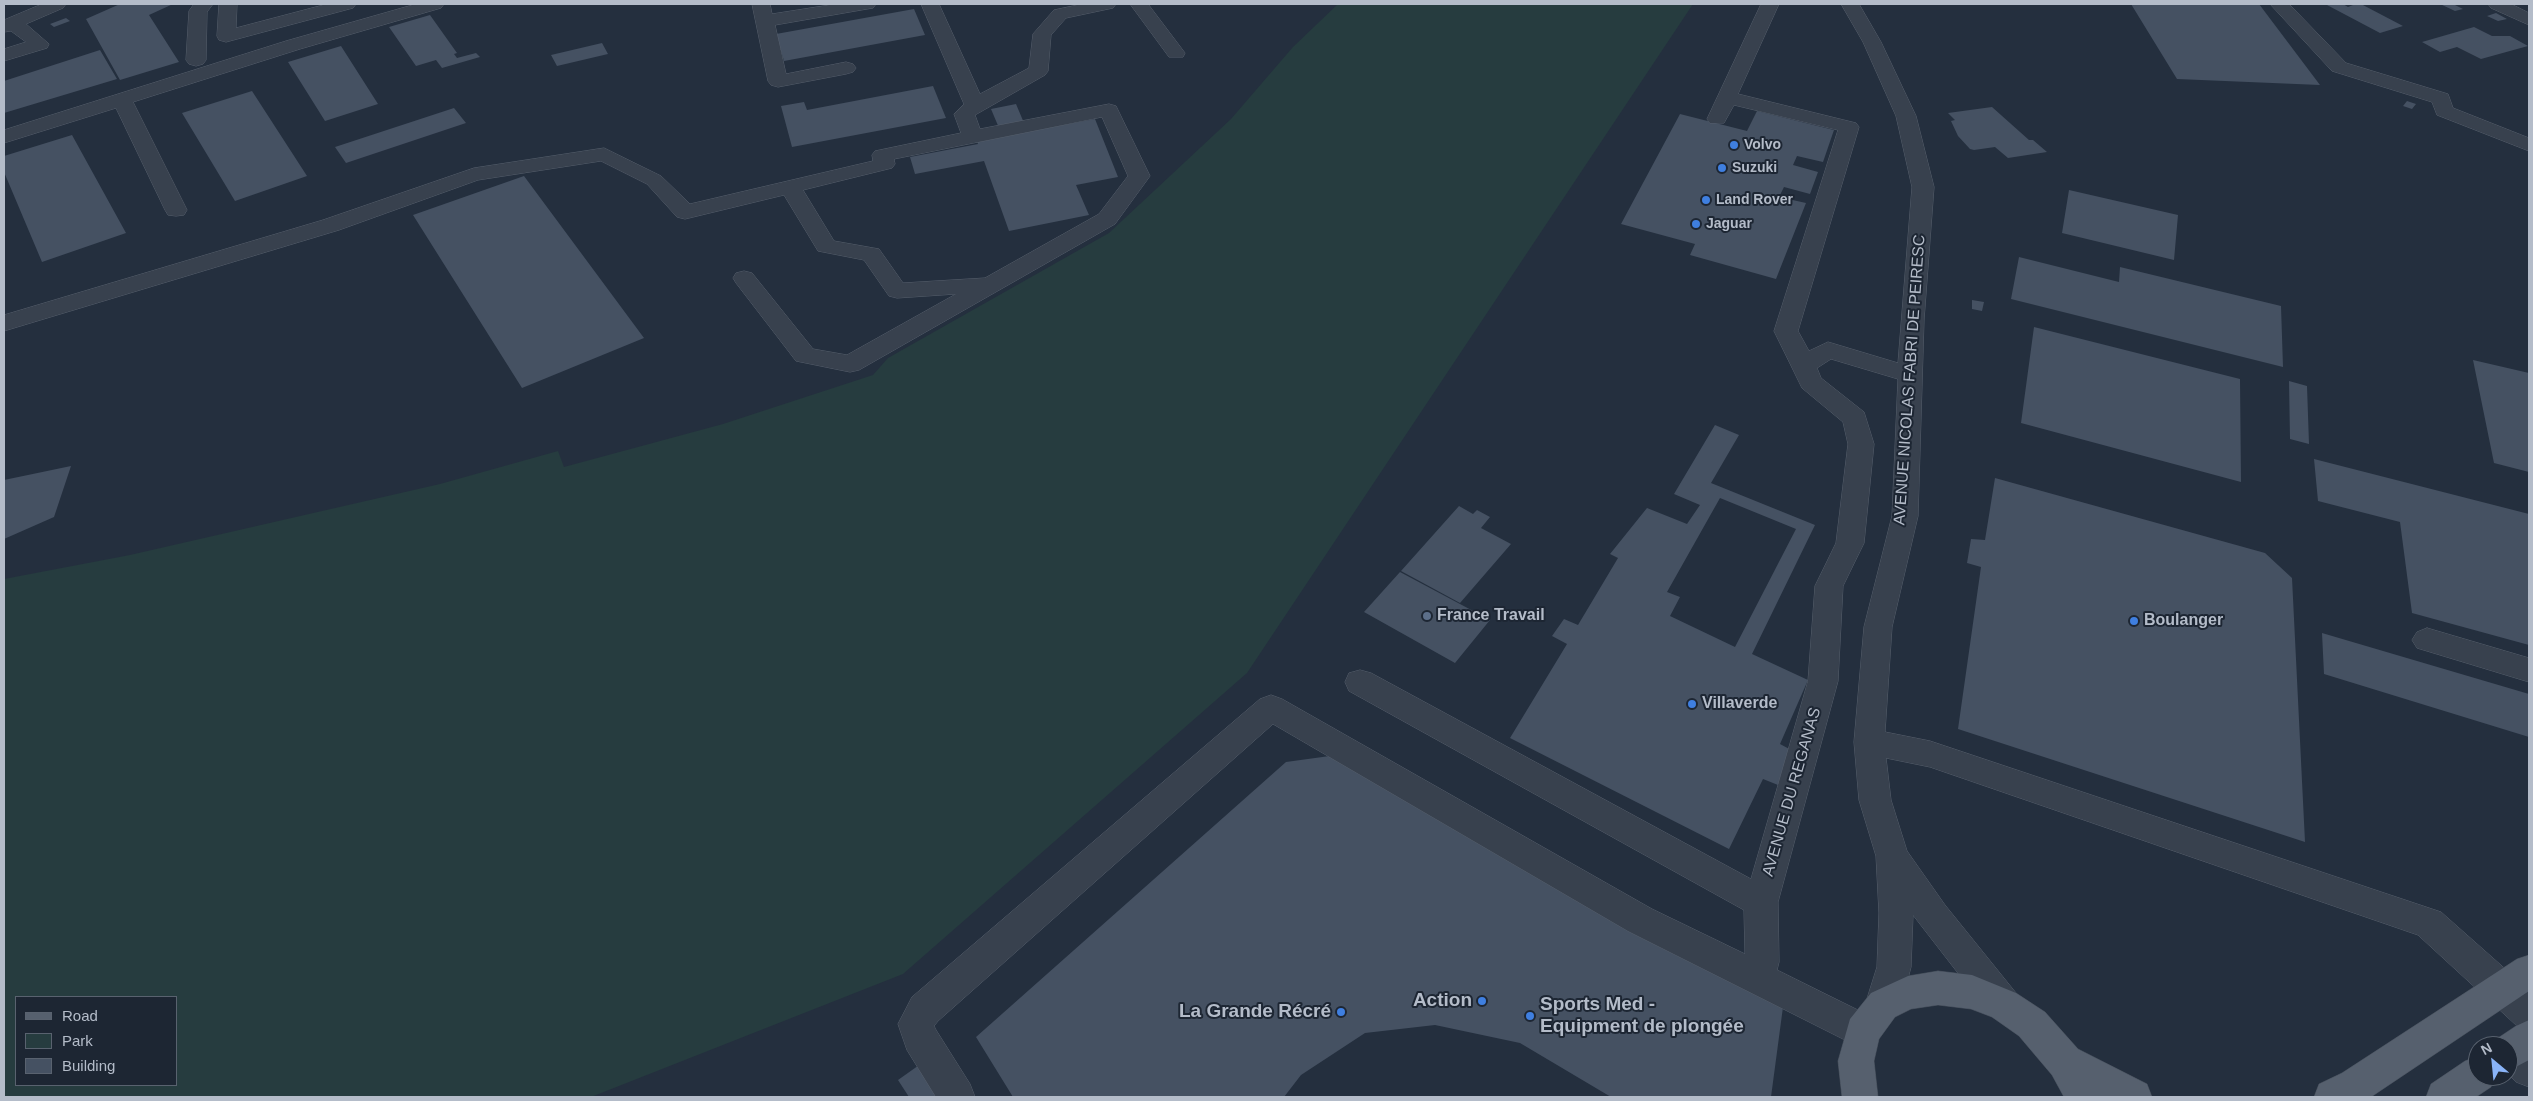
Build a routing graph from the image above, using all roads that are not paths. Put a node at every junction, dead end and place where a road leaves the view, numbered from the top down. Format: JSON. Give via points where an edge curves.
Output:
{"nodes":[{"id":1,"x":57,"y":4,"type":"edge"},
{"id":2,"x":204,"y":4,"type":"edge"},
{"id":3,"x":228,"y":4,"type":"edge"},
{"id":4,"x":348,"y":4,"type":"edge"},
{"id":5,"x":435,"y":4,"type":"edge"},
{"id":6,"x":866,"y":4,"type":"edge"},
{"id":7,"x":930,"y":4,"type":"edge"},
{"id":8,"x":1107,"y":4,"type":"edge"},
{"id":9,"x":1140,"y":4,"type":"edge"},
{"id":10,"x":1770,"y":4,"type":"edge"},
{"id":11,"x":1850,"y":4,"type":"edge"},
{"id":12,"x":2279,"y":4,"type":"edge"},
{"id":13,"x":2497,"y":4,"type":"edge"},
{"id":14,"x":763,"y":12,"type":"edge"},
{"id":15,"x":2529,"y":20,"type":"edge"},
{"id":16,"x":9,"y":25,"type":"edge"},
{"id":17,"x":1176,"y":53,"type":"dead end"},
{"id":18,"x":4,"y":55,"type":"edge"},
{"id":19,"x":196,"y":60,"type":"dead end"},
{"id":20,"x":846,"y":68,"type":"dead end"},
{"id":21,"x":1727,"y":97,"type":"junction"},
{"id":22,"x":122,"y":100,"type":"junction"},
{"id":23,"x":974,"y":105,"type":"junction"},
{"id":24,"x":1716,"y":119,"type":"dead end"},
{"id":25,"x":4,"y":137,"type":"edge"},
{"id":26,"x":974,"y":137,"type":"junction"},
{"id":27,"x":2529,"y":145,"type":"edge"},
{"id":28,"x":790,"y":188,"type":"junction"},
{"id":29,"x":176,"y":210,"type":"dead end"},
{"id":30,"x":744,"y":278,"type":"dead end"},
{"id":31,"x":990,"y":284,"type":"junction"},
{"id":32,"x":4,"y":323,"type":"edge"},
{"id":33,"x":1804,"y":365,"type":"junction"},
{"id":34,"x":1909,"y":374,"type":"junction"},
{"id":35,"x":2427,"y":640,"type":"dead end"},
{"id":36,"x":2529,"y":670,"type":"edge"},
{"id":37,"x":1360,"y":682,"type":"dead end"},
{"id":38,"x":1869,"y":742,"type":"junction"},
{"id":39,"x":1892,"y":856,"type":"junction"},
{"id":40,"x":1760,"y":902,"type":"junction"},
{"id":41,"x":1758,"y":979,"type":"junction"},
{"id":42,"x":2516,"y":980,"type":"edge"},
{"id":43,"x":2004,"y":1005,"type":"junction"},
{"id":44,"x":2529,"y":1013,"type":"edge"},
{"id":45,"x":1873,"y":1018,"type":"junction"},
{"id":46,"x":2065,"y":1062,"type":"junction"},
{"id":47,"x":2468,"y":1081,"type":"edge"},
{"id":48,"x":957,"y":1097,"type":"edge"},
{"id":49,"x":1860,"y":1097,"type":"edge"},
{"id":50,"x":2083,"y":1097,"type":"edge"},
{"id":51,"x":2134,"y":1097,"type":"edge"},
{"id":52,"x":2332,"y":1097,"type":"edge"},
{"id":53,"x":2444,"y":1097,"type":"edge"}],
"edges":[{"from":1,"to":16,"type":"street"},
{"from":2,"to":19,"type":"street","via":[[198,11]]},
{"from":3,"to":4,"type":"street","via":[[226,36]]},
{"from":5,"to":22,"type":"street"},
{"from":6,"to":14,"type":"street"},
{"from":7,"to":23,"type":"street"},
{"from":8,"to":23,"type":"street","via":[[1060,14],[1042,34],[1038,71]]},
{"from":9,"to":17,"type":"street"},
{"from":10,"to":21,"type":"street"},
{"from":11,"to":34,"type":"street","name":"AVENUE NICOLAS FABRI DE PEIRESC","via":[[1872,42],[1906,116],[1923,187]]},
{"from":12,"to":27,"type":"street","via":[[2340,67],[2441,98],[2444,111]]},
{"from":13,"to":15,"type":"street"},
{"from":14,"to":20,"type":"street","via":[[778,81]]},
{"from":16,"to":18,"type":"street","via":[[40,44]]},
{"from":21,"to":24,"type":"street"},
{"from":21,"to":33,"type":"street","name":"AVENUE DU REGANAS","via":[[1850,127],[1786,331]]},
{"from":22,"to":25,"type":"street"},
{"from":22,"to":29,"type":"street"},
{"from":23,"to":26,"type":"street","via":[[964,114]]},
{"from":26,"to":28,"type":"street","via":[[882,155],[884,164]]},
{"from":26,"to":31,"type":"street","via":[[1109,110],[1139,176],[1107,219]]},
{"from":28,"to":31,"type":"street","via":[[826,246],[872,254],[897,291]]},
{"from":28,"to":32,"type":"street","via":[[685,212],[654,180],[604,154],[474,174],[331,224]]},
{"from":30,"to":31,"type":"street","via":[[805,355],[850,364]]},
{"from":33,"to":34,"type":"street","via":[[1828,350]]},
{"from":33,"to":40,"type":"street","name":"AVENUE DU REGANAS","via":[[1811,382],[1854,418],[1861,444],[1850,542],[1829,586],[1823,681]]},
{"from":34,"to":38,"type":"street","name":"AVENUE NICOLAS FABRI DE PEIRESC","via":[[1905,516],[1878,627]]},
{"from":35,"to":36,"type":"street"},
{"from":37,"to":40,"type":"street","name":"AVENUE DU REGANAS"},
{"from":38,"to":39,"type":"street","name":"AVENUE NICOLAS FABRI DE PEIRESC","via":[[1875,800]]},
{"from":38,"to":42,"type":"street","via":[[1930,754],[2429,923]]},
{"from":39,"to":43,"type":"street","via":[[1933,916]]},
{"from":39,"to":45,"type":"street","via":[[1896,913],[1894,967]]},
{"from":40,"to":41,"type":"street","via":[[1762,962]]},
{"from":41,"to":45,"type":"street"},
{"from":41,"to":48,"type":"street","via":[[1640,920],[1271,708],[925,1009],[916,1024],[920,1038]]},
{"from":42,"to":44,"type":"street"},
{"from":42,"to":52,"type":"main road","via":[[2363,1081]]},
{"from":43,"to":45,"type":"main road","via":[[1972,992],[1938,988],[1908,993]]},
{"from":43,"to":46,"type":"main road","via":[[2032,1024]]},
{"from":45,"to":49,"type":"main road","via":[[1856,1060]]},
{"from":46,"to":50,"type":"main road"},
{"from":46,"to":51,"type":"main road"},
{"from":47,"to":53,"type":"main road"}]}
